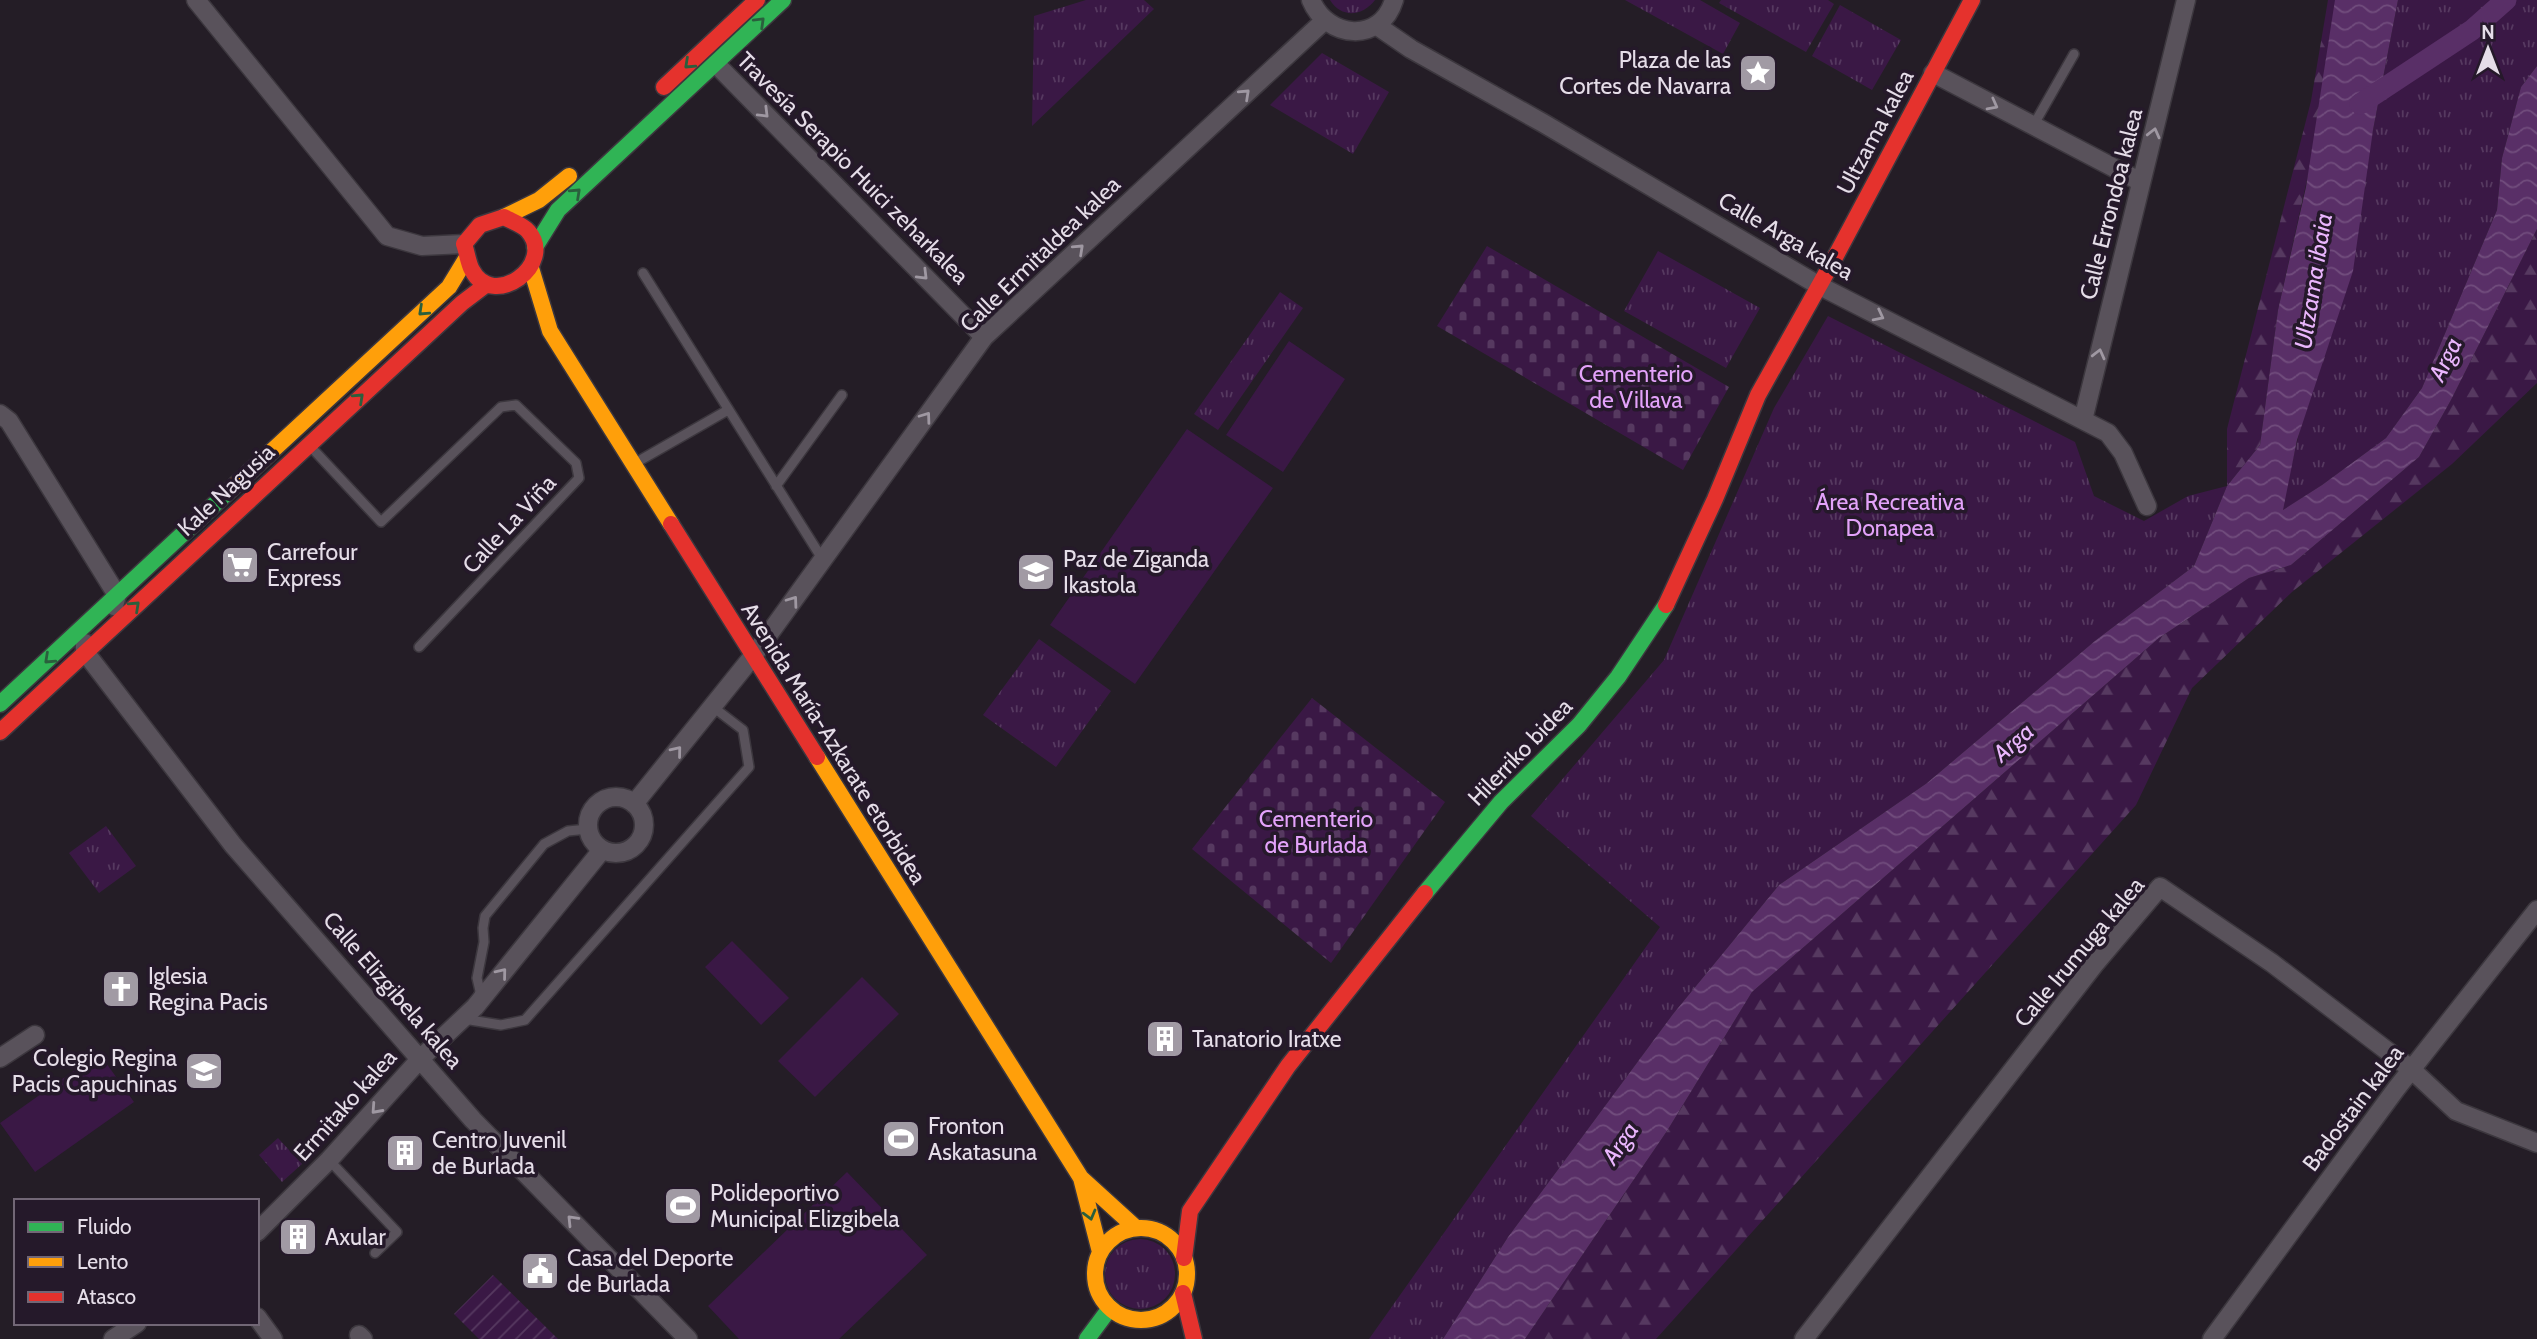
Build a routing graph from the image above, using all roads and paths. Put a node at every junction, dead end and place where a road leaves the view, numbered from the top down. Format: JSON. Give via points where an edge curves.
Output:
{"nodes":[{"id":1,"x":197,"y":0,"type":"edge"},
{"id":2,"x":757,"y":0,"type":"edge"},
{"id":3,"x":783,"y":0,"type":"edge"},
{"id":4,"x":1311,"y":0,"type":"edge"},
{"id":5,"x":1394,"y":0,"type":"edge"},
{"id":6,"x":1972,"y":0,"type":"edge"},
{"id":7,"x":2186,"y":0,"type":"edge"},
{"id":8,"x":1324,"y":21,"type":"junction"},
{"id":9,"x":1376,"y":25,"type":"junction"},
{"id":10,"x":2074,"y":54,"type":"dead end"},
{"id":11,"x":716,"y":64,"type":"junction"},
{"id":12,"x":1933,"y":73,"type":"junction"},
{"id":13,"x":656,"y":94,"type":"dead end"},
{"id":14,"x":2033,"y":126,"type":"junction"},
{"id":15,"x":578,"y":168,"type":"dead end"},
{"id":16,"x":2141,"y":182,"type":"junction"},
{"id":17,"x":504,"y":217,"type":"junction"},
{"id":18,"x":535,"y":247,"type":"junction"},
{"id":19,"x":465,"y":251,"type":"junction"},
{"id":20,"x":531,"y":268,"type":"junction"},
{"id":21,"x":643,"y":274,"type":"dead end"},
{"id":22,"x":1818,"y":285,"type":"junction"},
{"id":23,"x":499,"y":289,"type":"junction"},
{"id":24,"x":530,"y":313,"type":"dead end"},
{"id":25,"x":550,"y":331,"type":"junction"},
{"id":26,"x":984,"y":337,"type":"junction"},
{"id":27,"x":842,"y":395,"type":"dead end"},
{"id":28,"x":728,"y":410,"type":"junction"},
{"id":29,"x":0,"y":414,"type":"edge"},
{"id":30,"x":2083,"y":420,"type":"junction"},
{"id":31,"x":296,"y":429,"type":"junction"},
{"id":32,"x":309,"y":444,"type":"junction"},
{"id":33,"x":633,"y":465,"type":"junction"},
{"id":34,"x":776,"y":486,"type":"junction"},
{"id":35,"x":2147,"y":506,"type":"dead end"},
{"id":36,"x":822,"y":560,"type":"junction"},
{"id":37,"x":117,"y":595,"type":"junction"},
{"id":38,"x":419,"y":647,"type":"dead end"},
{"id":39,"x":85,"y":652,"type":"junction"},
{"id":40,"x":753,"y":656,"type":"junction"},
{"id":41,"x":0,"y":704,"type":"edge"},
{"id":42,"x":713,"y":706,"type":"junction"},
{"id":43,"x":0,"y":732,"type":"edge"},
{"id":44,"x":634,"y":804,"type":"junction"},
{"id":45,"x":588,"y":829,"type":"junction"},
{"id":46,"x":602,"y":850,"type":"junction"},
{"id":47,"x":2537,"y":910,"type":"edge"},
{"id":48,"x":470,"y":1013,"type":"junction"},
{"id":49,"x":35,"y":1035,"type":"dead end"},
{"id":50,"x":0,"y":1058,"type":"edge"},
{"id":51,"x":421,"y":1058,"type":"junction"},
{"id":52,"x":2411,"y":1069,"type":"junction"},
{"id":53,"x":2537,"y":1143,"type":"edge"},
{"id":54,"x":330,"y":1160,"type":"junction"},
{"id":55,"x":1081,"y":1178,"type":"junction"},
{"id":56,"x":1190,"y":1211,"type":"junction"},
{"id":57,"x":1143,"y":1228,"type":"junction"},
{"id":58,"x":259,"y":1230,"type":"edge"},
{"id":59,"x":1100,"y":1252,"type":"junction"},
{"id":60,"x":375,"y":1253,"type":"dead end"},
{"id":61,"x":1185,"y":1258,"type":"junction"},
{"id":62,"x":1183,"y":1293,"type":"junction"},
{"id":63,"x":1110,"y":1308,"type":"junction"},
{"id":64,"x":259,"y":1320,"type":"edge"},
{"id":65,"x":1142,"y":1320,"type":"junction"},
{"id":66,"x":134,"y":1325,"type":"edge"},
{"id":67,"x":113,"y":1339,"type":"edge"},
{"id":68,"x":273,"y":1339,"type":"edge"},
{"id":69,"x":688,"y":1339,"type":"edge"},
{"id":70,"x":1087,"y":1339,"type":"edge"},
{"id":71,"x":1161,"y":1339,"type":"edge"},
{"id":72,"x":1194,"y":1339,"type":"edge"},
{"id":73,"x":1804,"y":1339,"type":"edge"},
{"id":74,"x":2212,"y":1339,"type":"edge"}],
"edges":[{"from":1,"to":19,"type":"street","via":[[387,236]]},
{"from":2,"to":13,"type":"main road","one_way":true},
{"from":11,"to":3,"type":"main road","one_way":true},
{"from":4,"to":8,"type":"street"},
{"from":5,"to":9,"type":"street"},
{"from":6,"to":12,"type":"main road","name":"Ultzama kalea"},
{"from":16,"to":7,"type":"street","name":"Calle Errondoa kalea","one_way":true},
{"from":8,"to":9,"type":"street","via":[[1349,32]]},
{"from":26,"to":8,"type":"street","name":"Calle Ermitaldea kalea","one_way":true},
{"from":9,"to":22,"type":"street","name":"Calle Arga kalea"},
{"from":10,"to":14,"type":"lane"},
{"from":18,"to":11,"type":"main road","one_way":true,"via":[[558,210]]},
{"from":11,"to":26,"type":"street","name":"Travesía Serapio Huici zeharkalea","one_way":true},
{"from":12,"to":14,"type":"street","one_way":true},
{"from":12,"to":22,"type":"main road","name":"Ultzama kalea"},
{"from":14,"to":16,"type":"street"},
{"from":15,"to":17,"type":"main road","via":[[548,196]]},
{"from":30,"to":16,"type":"street","name":"Calle Errondoa kalea","one_way":true},
{"from":17,"to":18,"type":"main road","via":[[519,222]]},
{"from":17,"to":19,"type":"main road","via":[[488,219],[474,228]]},
{"from":18,"to":20,"type":"main road"},
{"from":19,"to":23,"type":"main road","via":[[470,269]]},
{"from":19,"to":31,"type":"main road","name":"Kale Nagusia","one_way":true,"via":[[449,287]]},
{"from":20,"to":23,"type":"main road","via":[[523,278]]},
{"from":20,"to":25,"type":"main road","name":"Avenida María-Azkarate etorbidea"},
{"from":21,"to":28,"type":"lane"},
{"from":22,"to":30,"type":"street","name":"Calle Arga kalea","one_way":true},
{"from":22,"to":56,"type":"main road","name":"Hilerriko bidea","via":[[1758,395],[1665,607],[1618,677],[1580,725],[1501,802],[1390,935],[1287,1066]]},
{"from":32,"to":23,"type":"main road","name":"Kale Nagusia","one_way":true,"via":[[462,303]]},
{"from":24,"to":25,"type":"main road","name":"Avenida María-Azkarate etorbidea"},
{"from":25,"to":33,"type":"main road","name":"Avenida María-Azkarate etorbidea"},
{"from":36,"to":26,"type":"street","name":"Calle Ermitaldea kalea","one_way":true},
{"from":27,"to":34,"type":"lane"},
{"from":28,"to":33,"type":"lane"},
{"from":28,"to":34,"type":"lane"},
{"from":29,"to":37,"type":"street","via":[[9,421]]},
{"from":30,"to":35,"type":"street","name":"Calle Arga kalea","via":[[2108,433],[2123,453]]},
{"from":31,"to":32,"type":"street"},
{"from":31,"to":37,"type":"main road","name":"Kale Nagusia"},
{"from":32,"to":38,"type":"lane","name":"Calle La Viña","via":[[381,522],[501,407],[516,405],[576,463],[579,478]]},
{"from":39,"to":32,"type":"main road","name":"Kale Nagusia","one_way":true},
{"from":33,"to":40,"type":"main road","name":"Avenida María-Azkarate etorbidea"},
{"from":34,"to":36,"type":"lane"},
{"from":40,"to":36,"type":"street","name":"Calle Ermitaldea kalea","one_way":true},
{"from":37,"to":39,"type":"street","via":[[112,615],[85,641]]},
{"from":37,"to":41,"type":"main road","name":"Kale Nagusia","one_way":true},
{"from":39,"to":43,"type":"main road","name":"Kale Nagusia"},
{"from":39,"to":51,"type":"street","name":"Calle Elizgibela kalea","via":[[233,845]]},
{"from":40,"to":42,"type":"street"},
{"from":40,"to":55,"type":"main road","name":"Avenida María-Azkarate etorbidea"},
{"from":44,"to":42,"type":"street","one_way":true},
{"from":42,"to":48,"type":"lane","via":[[743,730],[749,767],[525,1020],[500,1026]]},
{"from":44,"to":45,"type":"street","via":[[607,798],[592,810]]},
{"from":44,"to":46,"type":"street","via":[[643,819],[642,838],[620,853]]},
{"from":45,"to":46,"type":"street"},
{"from":45,"to":48,"type":"lane","via":[[568,831],[544,844],[485,916],[477,978],[480,991]]},
{"from":48,"to":46,"type":"street","name":"Ermitako kalea","one_way":true},
{"from":47,"to":52,"type":"street","name":"Badostain kalea"},
{"from":48,"to":51,"type":"street","name":"Ermitako kalea"},
{"from":49,"to":50,"type":"street"},
{"from":51,"to":54,"type":"street","name":"Ermitako kalea","one_way":true},
{"from":69,"to":51,"type":"street","name":"Calle Elizgibela kalea","one_way":true,"via":[[473,1119]]},
{"from":52,"to":53,"type":"street","name":"Calle Irumuga kalea","via":[[2456,1111]]},
{"from":52,"to":73,"type":"street","name":"Calle Irumuga kalea","via":[[2272,963],[2160,887],[2094,965]]},
{"from":52,"to":74,"type":"street","name":"Badostain kalea"},
{"from":54,"to":58,"type":"street","name":"Ermitako kalea"},
{"from":54,"to":60,"type":"lane","via":[[397,1232]]},
{"from":55,"to":57,"type":"main road"},
{"from":55,"to":59,"type":"main road","one_way":true},
{"from":56,"to":57,"type":"main road"},
{"from":56,"to":61,"type":"main road","name":"Hilerriko bidea"},
{"from":57,"to":59,"type":"main road","via":[[1119,1233]]},
{"from":57,"to":61,"type":"main road","via":[[1159,1231],[1175,1242]]},
{"from":59,"to":63,"type":"main road","via":[[1095,1282]]},
{"from":61,"to":62,"type":"main road"},
{"from":62,"to":65,"type":"main road","via":[[1171,1310]]},
{"from":62,"to":72,"type":"main road"},
{"from":63,"to":65,"type":"main road"},
{"from":63,"to":70,"type":"main road"},
{"from":64,"to":68,"type":"street"},
{"from":65,"to":71,"type":"main road"},
{"from":66,"to":67,"type":"street"}]}
